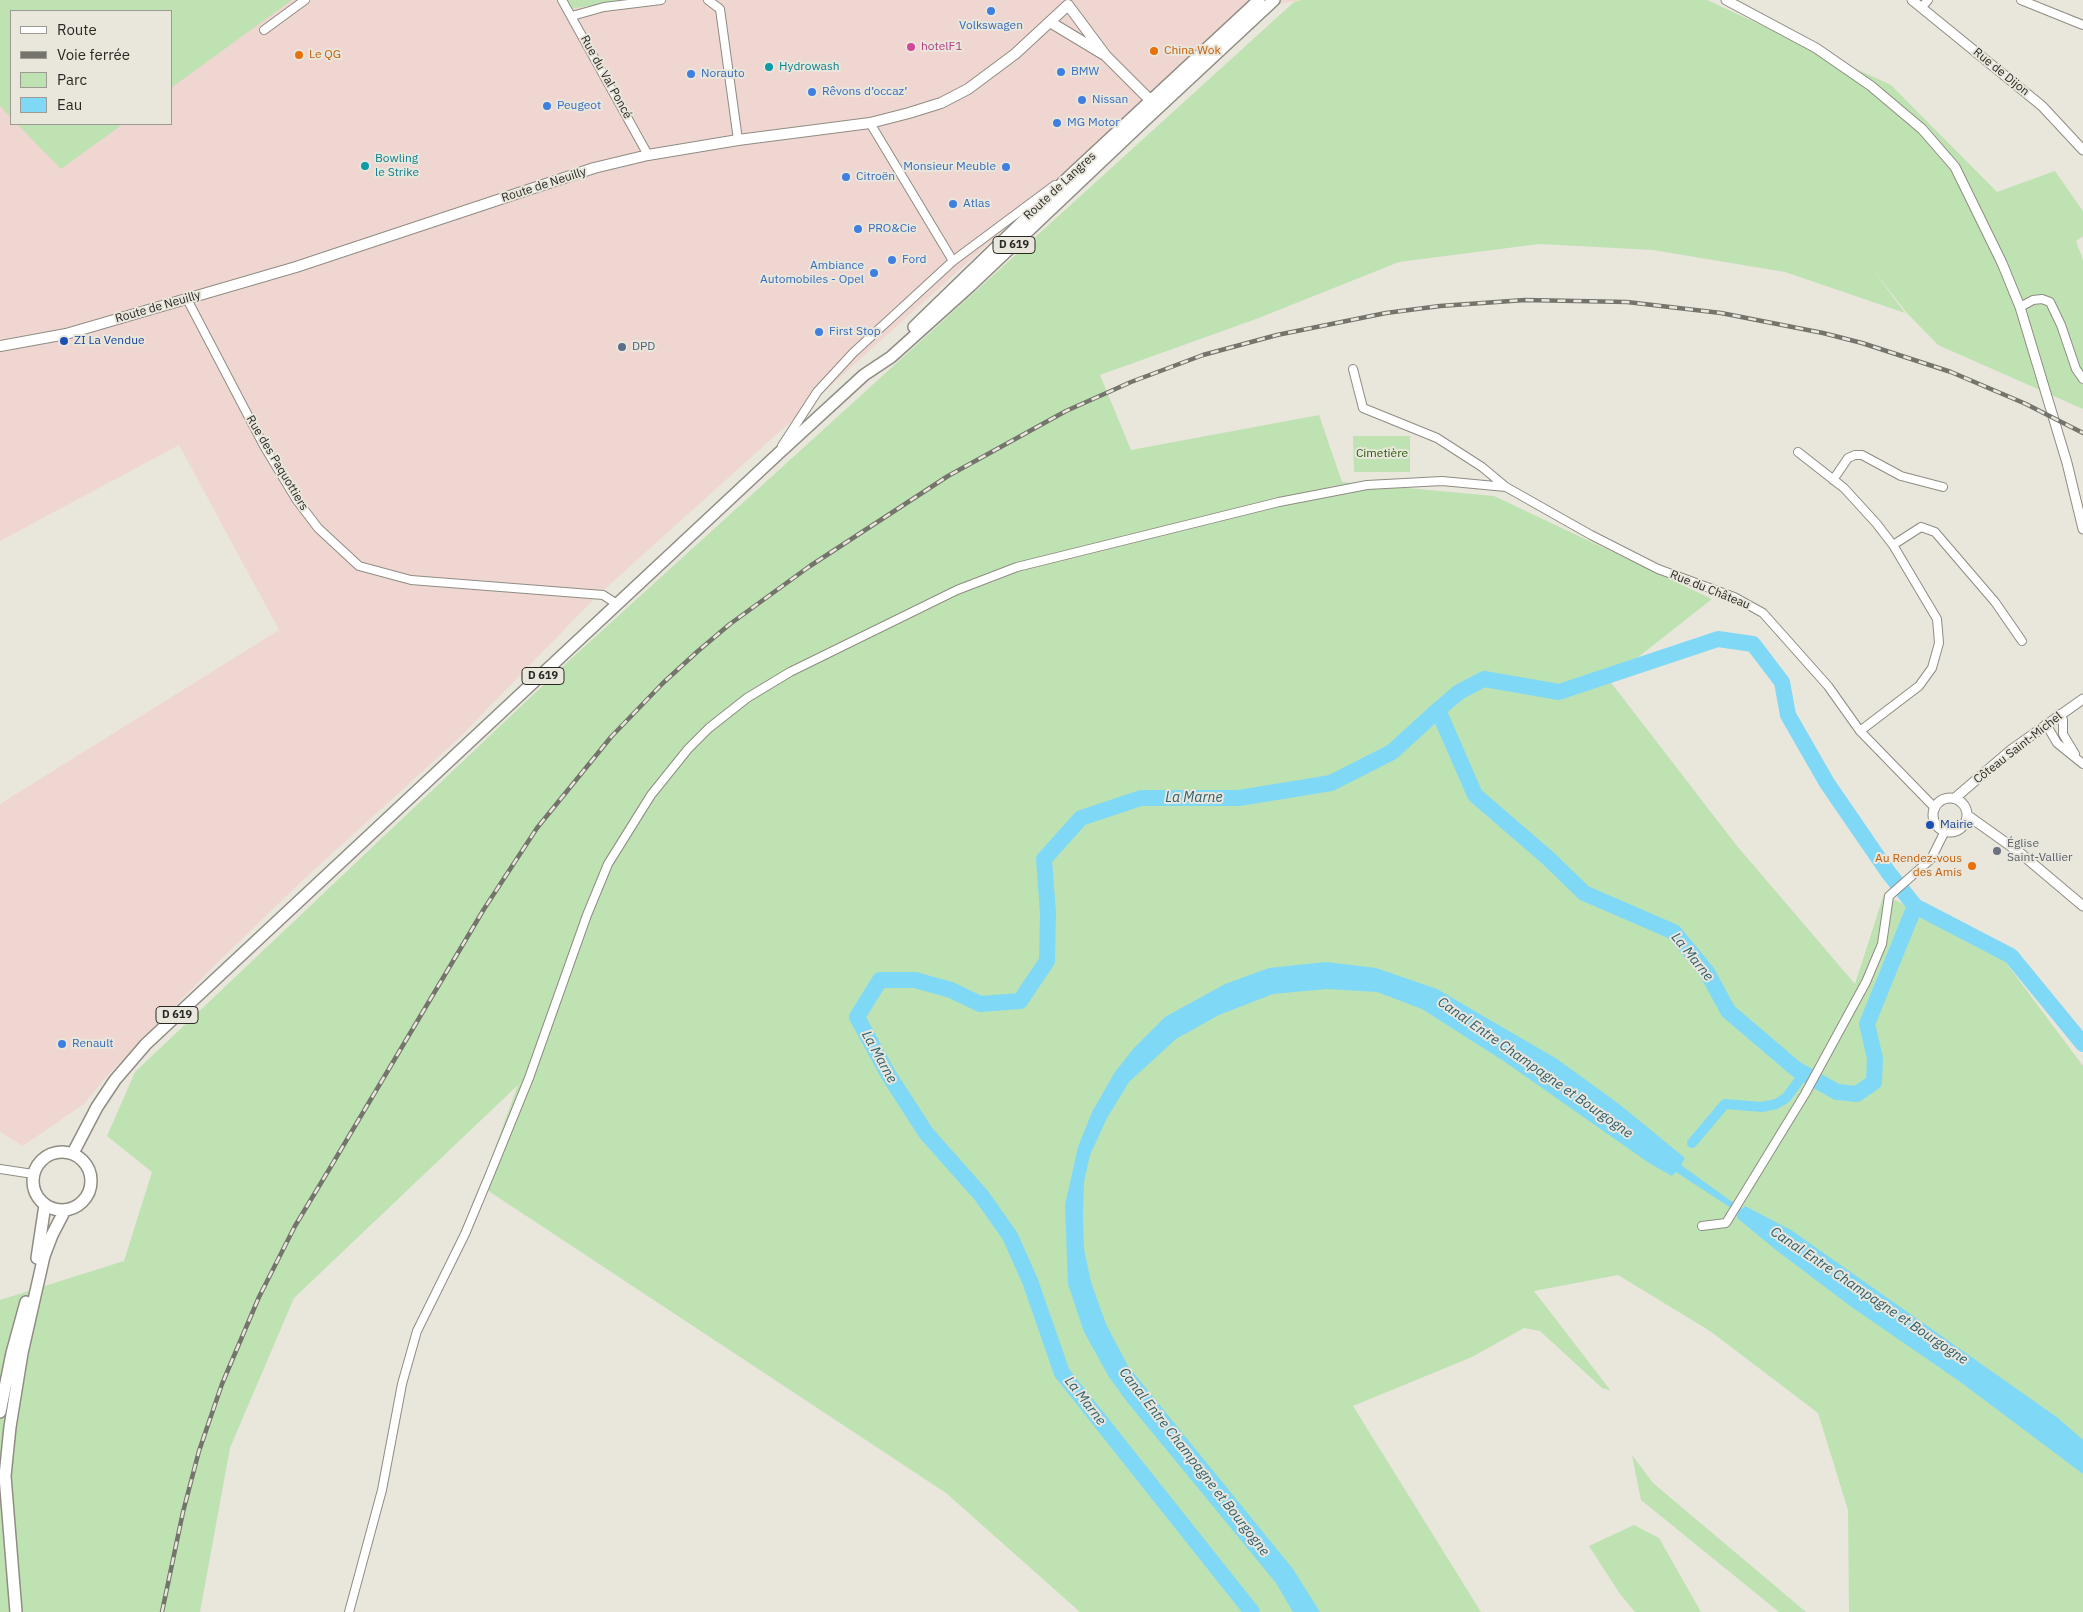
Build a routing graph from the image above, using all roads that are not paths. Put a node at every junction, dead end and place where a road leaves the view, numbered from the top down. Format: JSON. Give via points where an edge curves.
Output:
{"nodes":[{"id":1,"x":305,"y":0,"type":"edge"},
{"id":2,"x":562,"y":0,"type":"edge"},
{"id":3,"x":661,"y":0,"type":"edge"},
{"id":4,"x":708,"y":0,"type":"edge"},
{"id":5,"x":1259,"y":0,"type":"edge"},
{"id":6,"x":1274,"y":0,"type":"edge"},
{"id":7,"x":1726,"y":0,"type":"edge"},
{"id":8,"x":1912,"y":0,"type":"edge"},
{"id":9,"x":1928,"y":0,"type":"edge"},
{"id":10,"x":2021,"y":0,"type":"edge"},
{"id":11,"x":1070,"y":2,"type":"edge"},
{"id":12,"x":1922,"y":8,"type":"junction"},
{"id":13,"x":572,"y":16,"type":"junction"},
{"id":14,"x":1050,"y":22,"type":"junction"},
{"id":15,"x":2083,"y":25,"type":"edge"},
{"id":16,"x":264,"y":30,"type":"dead end"},
{"id":17,"x":1106,"y":56,"type":"junction"},
{"id":18,"x":1155,"y":104,"type":"junction"},
{"id":19,"x":870,"y":123,"type":"junction"},
{"id":20,"x":738,"y":140,"type":"junction"},
{"id":21,"x":2083,"y":150,"type":"edge"},
{"id":22,"x":648,"y":155,"type":"junction"},
{"id":23,"x":1074,"y":172,"type":"junction"},
{"id":24,"x":953,"y":261,"type":"junction"},
{"id":25,"x":187,"y":299,"type":"junction"},
{"id":26,"x":2020,"y":307,"type":"junction"},
{"id":27,"x":0,"y":346,"type":"edge"},
{"id":28,"x":1353,"y":369,"type":"dead end"},
{"id":29,"x":864,"y":375,"type":"junction"},
{"id":30,"x":2083,"y":379,"type":"edge"},
{"id":31,"x":1798,"y":452,"type":"dead end"},
{"id":32,"x":779,"y":453,"type":"junction"},
{"id":33,"x":1833,"y":480,"type":"junction"},
{"id":34,"x":1506,"y":487,"type":"junction"},
{"id":35,"x":1942,"y":487,"type":"dead end"},
{"id":36,"x":2083,"y":529,"type":"edge"},
{"id":37,"x":1893,"y":544,"type":"junction"},
{"id":38,"x":617,"y":604,"type":"junction"},
{"id":39,"x":2022,"y":641,"type":"dead end"},
{"id":40,"x":2083,"y":699,"type":"edge"},
{"id":41,"x":2060,"y":714,"type":"junction"},
{"id":42,"x":2046,"y":724,"type":"junction"},
{"id":43,"x":1860,"y":731,"type":"junction"},
{"id":44,"x":2081,"y":762,"type":"edge"},
{"id":45,"x":1955,"y":798,"type":"junction"},
{"id":46,"x":1935,"y":808,"type":"junction"},
{"id":47,"x":1968,"y":815,"type":"junction"},
{"id":48,"x":1945,"y":831,"type":"junction"},
{"id":49,"x":2083,"y":906,"type":"edge"},
{"id":50,"x":72,"y":1153,"type":"junction"},
{"id":51,"x":0,"y":1169,"type":"edge"},
{"id":52,"x":33,"y":1174,"type":"junction"},
{"id":53,"x":45,"y":1205,"type":"junction"},
{"id":54,"x":65,"y":1210,"type":"junction"},
{"id":55,"x":1702,"y":1226,"type":"dead end"},
{"id":56,"x":0,"y":1412,"type":"edge"},
{"id":57,"x":16,"y":1612,"type":"edge"},
{"id":58,"x":349,"y":1612,"type":"edge"}],
"edges":[{"from":1,"to":16,"type":"street"},
{"from":2,"to":13,"type":"street","name":"Rue du Val Poncé"},
{"from":3,"to":13,"type":"street","via":[[604,7]]},
{"from":4,"to":20,"type":"street","via":[[720,9]]},
{"from":5,"to":18,"type":"main road","name":"Route de Langres","number":"D 619"},
{"from":6,"to":18,"type":"main road","number":"D 619"},
{"from":7,"to":26,"type":"street","via":[[1816,48],[1871,86],[1922,129],[1955,167]]},
{"from":8,"to":12,"type":"street","name":"Rue de Dijon"},
{"from":9,"to":12,"type":"street"},
{"from":10,"to":15,"type":"street"},
{"from":11,"to":14,"type":"main road","name":"Route de Neuilly"},
{"from":11,"to":17,"type":"main road"},
{"from":12,"to":21,"type":"street","name":"Rue de Dijon","via":[[2042,106]]},
{"from":13,"to":22,"type":"street","name":"Rue du Val Poncé"},
{"from":14,"to":17,"type":"main road"},
{"from":14,"to":19,"type":"main road","name":"Route de Neuilly","via":[[1016,54],[968,89],[941,103]]},
{"from":17,"to":18,"type":"main road"},
{"from":18,"to":23,"type":"main road","name":"Route de Langres","number":"D 619"},
{"from":18,"to":29,"type":"main road","number":"D 619","via":[[957,298],[891,357]]},
{"from":19,"to":20,"type":"main road","name":"Route de Neuilly"},
{"from":19,"to":24,"type":"street"},
{"from":20,"to":22,"type":"main road","name":"Route de Neuilly"},
{"from":22,"to":25,"type":"main road","name":"Route de Neuilly","via":[[594,168],[296,267]]},
{"from":23,"to":24,"type":"street"},
{"from":23,"to":29,"type":"main road","name":"Route de Langres","number":"D 619"},
{"from":24,"to":32,"type":"street","via":[[853,353],[817,392]]},
{"from":25,"to":27,"type":"main road","name":"Route de Neuilly","via":[[66,334]]},
{"from":25,"to":38,"type":"street","name":"Rue des Paquottiers","via":[[264,446],[296,499],[318,528],[359,566],[411,580],[603,595]]},
{"from":26,"to":30,"type":"street","via":[[2033,300],[2050,302]]},
{"from":26,"to":36,"type":"street"},
{"from":28,"to":34,"type":"street","name":"Rue du Château","via":[[1364,408],[1436,438]]},
{"from":29,"to":32,"type":"main road","number":"D 619"},
{"from":31,"to":33,"type":"street"},
{"from":32,"to":38,"type":"main road","number":"D 619"},
{"from":33,"to":35,"type":"street","via":[[1848,458],[1862,455],[1901,476]]},
{"from":33,"to":37,"type":"street","via":[[1856,500]]},
{"from":34,"to":43,"type":"street","name":"Rue du Château","via":[[1658,569],[1734,597],[1763,613],[1828,686]]},
{"from":34,"to":58,"type":"street","via":[[1442,481],[1367,485],[1270,505],[1017,567],[957,590],[790,672],[747,698],[709,728],[651,795],[608,864],[490,1174],[465,1234],[417,1331],[402,1384],[382,1490]]},
{"from":37,"to":39,"type":"street","via":[[1915,529],[1935,532],[1995,602]]},
{"from":37,"to":43,"type":"street","via":[[1937,619],[1939,644],[1932,668],[1919,686]]},
{"from":38,"to":50,"type":"main road","number":"D 619","via":[[146,1044],[115,1080]]},
{"from":40,"to":41,"type":"street","name":"Côteau Saint-Michel"},
{"from":41,"to":42,"type":"street","name":"Côteau Saint-Michel"},
{"from":41,"to":44,"type":"street","via":[[2063,734]]},
{"from":42,"to":44,"type":"street","via":[[2057,743]]},
{"from":42,"to":45,"type":"street","name":"Côteau Saint-Michel"},
{"from":43,"to":46,"type":"street","name":"Rue du Château"},
{"from":45,"to":46,"type":"street","via":[[1945,799]]},
{"from":45,"to":47,"type":"street","via":[[1964,804]]},
{"from":46,"to":48,"type":"street","via":[[1936,824]]},
{"from":47,"to":48,"type":"street","via":[[1960,829]]},
{"from":47,"to":49,"type":"street","via":[[2019,852]]},
{"from":48,"to":55,"type":"street","via":[[1931,859],[1889,896],[1882,944],[1866,982],[1805,1094],[1732,1214],[1726,1223]]},
{"from":50,"to":52,"type":"main road","via":[[51,1153],[39,1161]]},
{"from":50,"to":54,"type":"main road","via":[[86,1164],[90,1189],[81,1203]]},
{"from":51,"to":52,"type":"street"},
{"from":52,"to":53,"type":"main road","via":[[35,1193]]},
{"from":53,"to":54,"type":"main road"},
{"from":53,"to":56,"type":"main road","via":[[41,1241]]},
{"from":54,"to":57,"type":"main road","via":[[44,1256],[22,1353],[10,1427],[5,1476]]}]}
